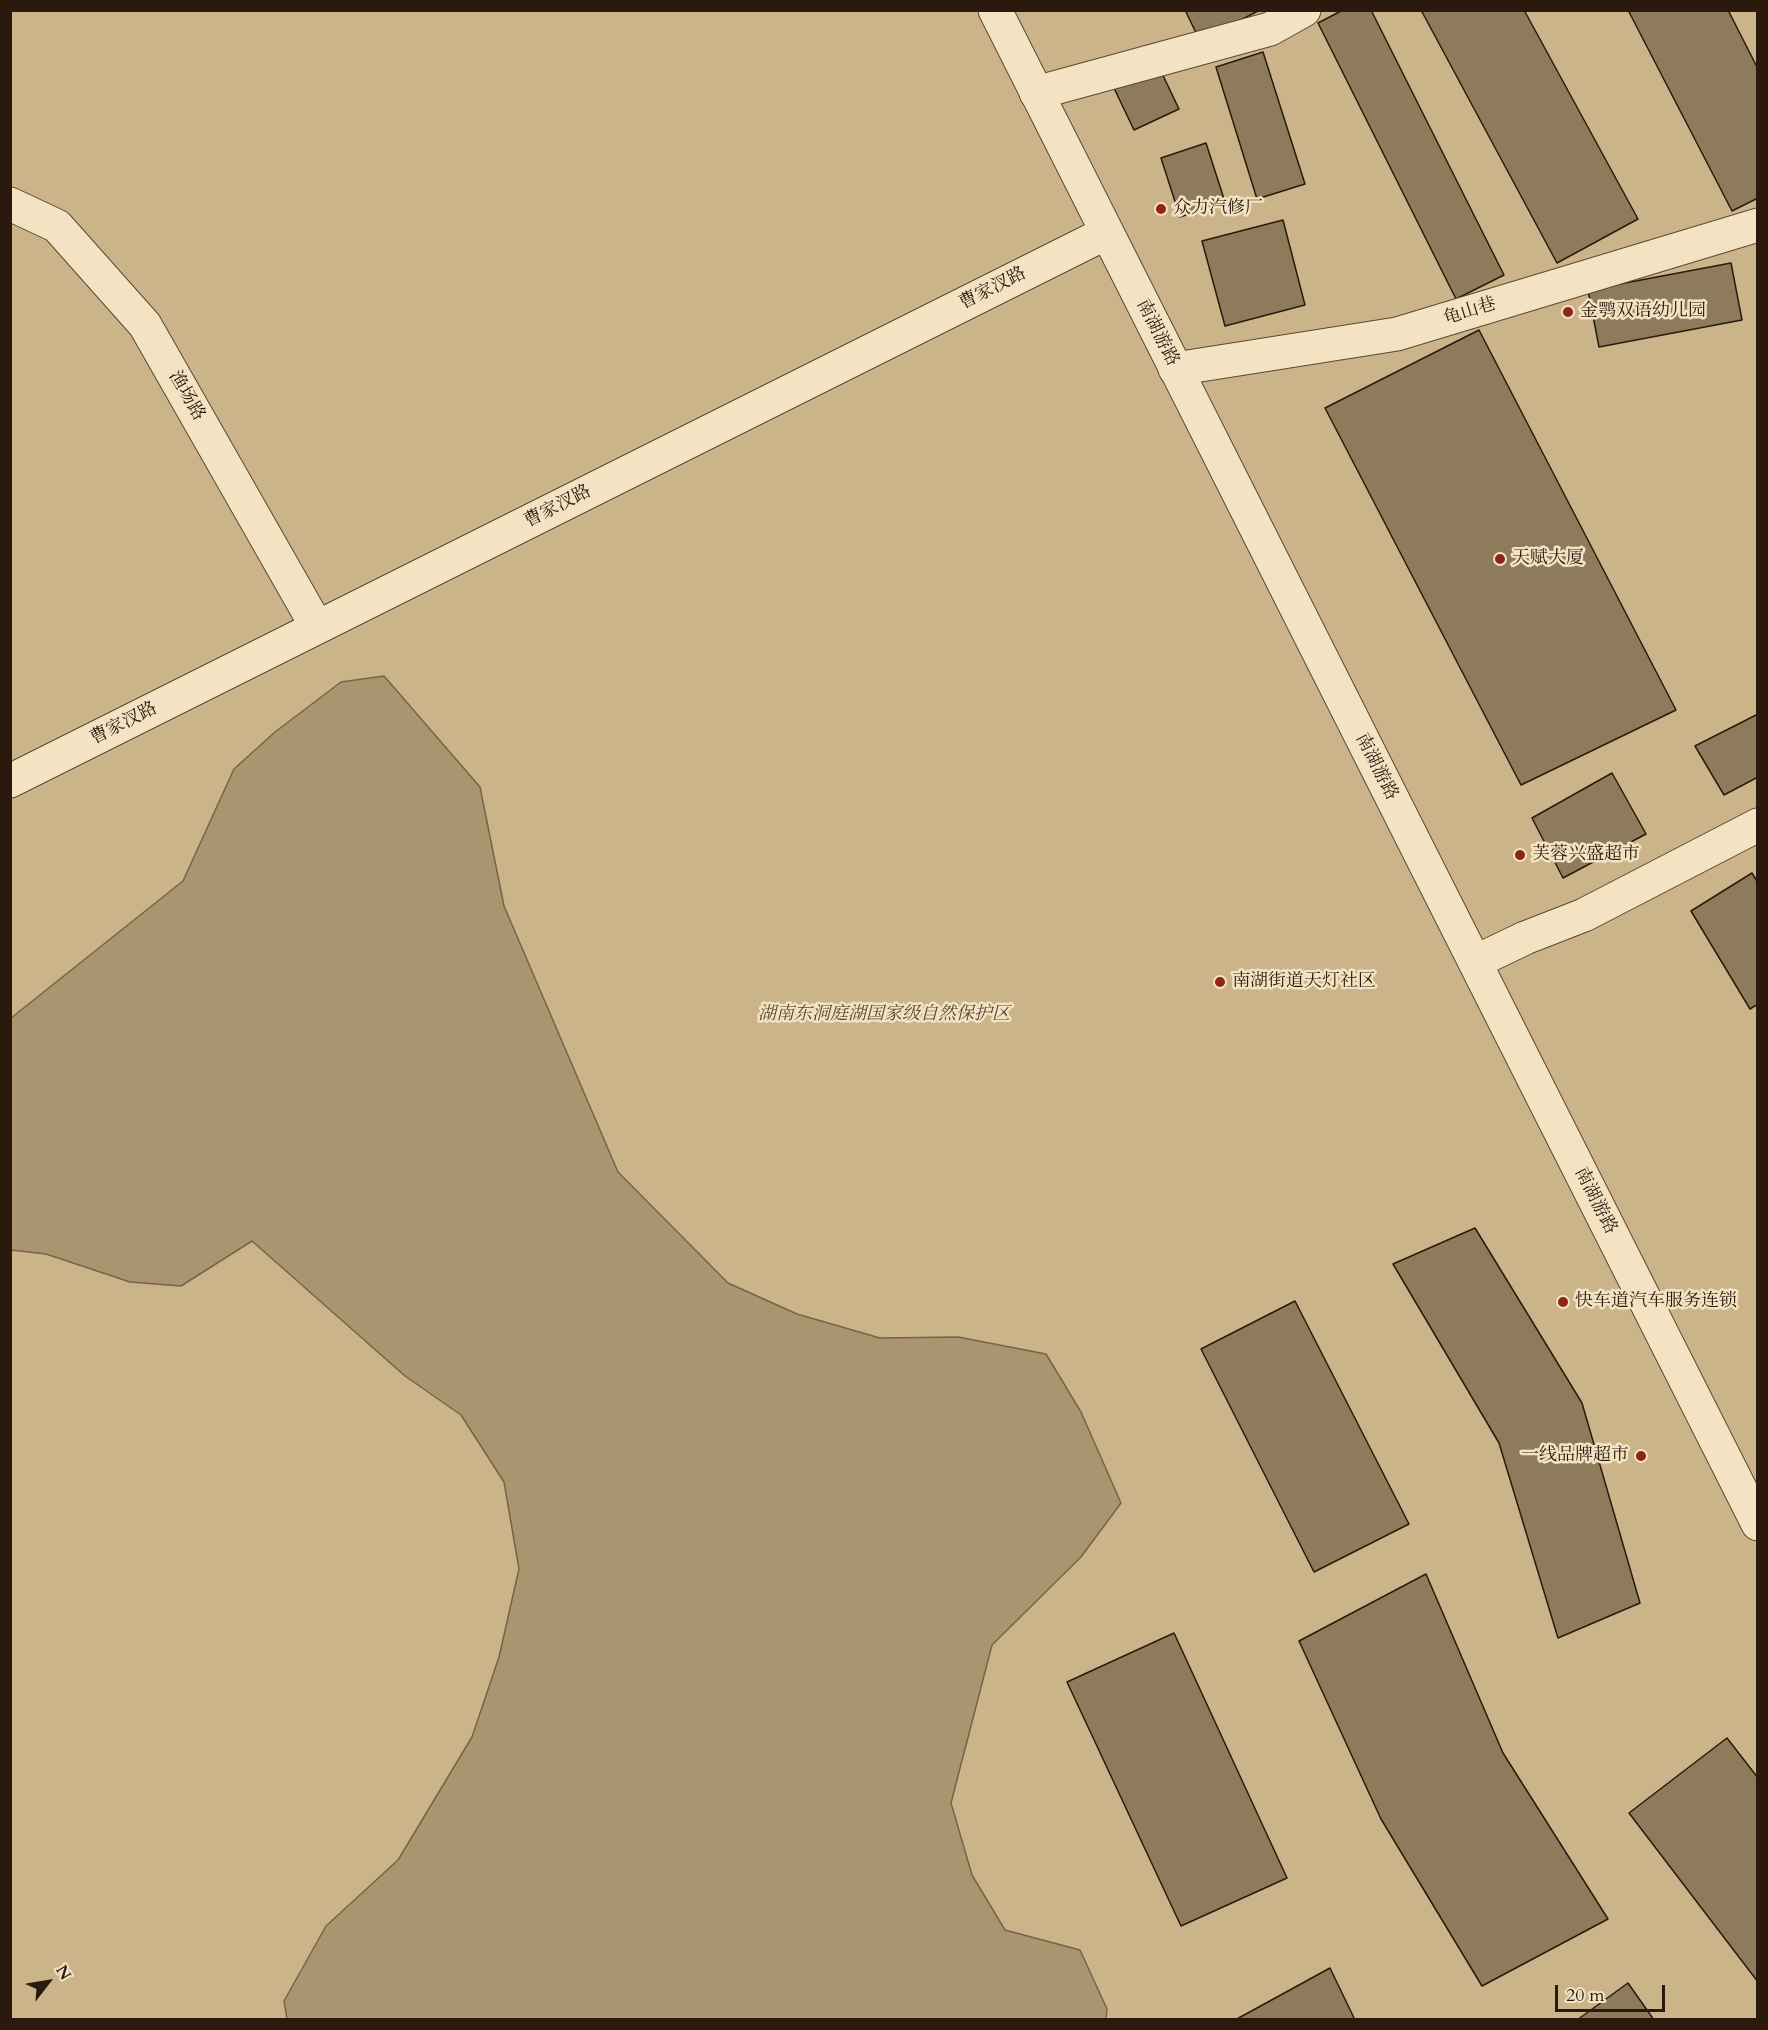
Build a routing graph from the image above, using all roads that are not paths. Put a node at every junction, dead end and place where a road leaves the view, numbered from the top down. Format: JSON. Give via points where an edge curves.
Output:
{"nodes":[{"id":1,"x":995,"y":10,"type":"edge"},
{"id":2,"x":1304,"y":10,"type":"edge"},
{"id":3,"x":1036,"y":93,"type":"junction"},
{"id":4,"x":10,"y":204,"type":"edge"},
{"id":5,"x":1758,"y":225,"type":"edge"},
{"id":6,"x":1106,"y":232,"type":"junction"},
{"id":7,"x":1175,"y":369,"type":"junction"},
{"id":8,"x":317,"y":627,"type":"junction"},
{"id":9,"x":10,"y":781,"type":"edge"},
{"id":10,"x":1758,"y":825,"type":"edge"},
{"id":11,"x":1475,"y":962,"type":"junction"},
{"id":12,"x":1758,"y":1524,"type":"edge"}],
"edges":[{"from":1,"to":3,"type":"street","name":"南湖游路"},
{"from":2,"to":3,"type":"street","via":[[1270,28]]},
{"from":3,"to":6,"type":"street","name":"南湖游路"},
{"from":4,"to":8,"type":"street","name":"渔场路","via":[[57,226],[145,325]]},
{"from":5,"to":7,"type":"street","name":"龟山巷","via":[[1397,334]]},
{"from":6,"to":7,"type":"street","name":"南湖游路"},
{"from":6,"to":8,"type":"street","name":"曹家汊路"},
{"from":7,"to":11,"type":"street","name":"南湖游路"},
{"from":8,"to":9,"type":"street","name":"曹家汊路"},
{"from":10,"to":11,"type":"street","via":[[1584,915]]},
{"from":11,"to":12,"type":"street","name":"南湖游路"}]}
